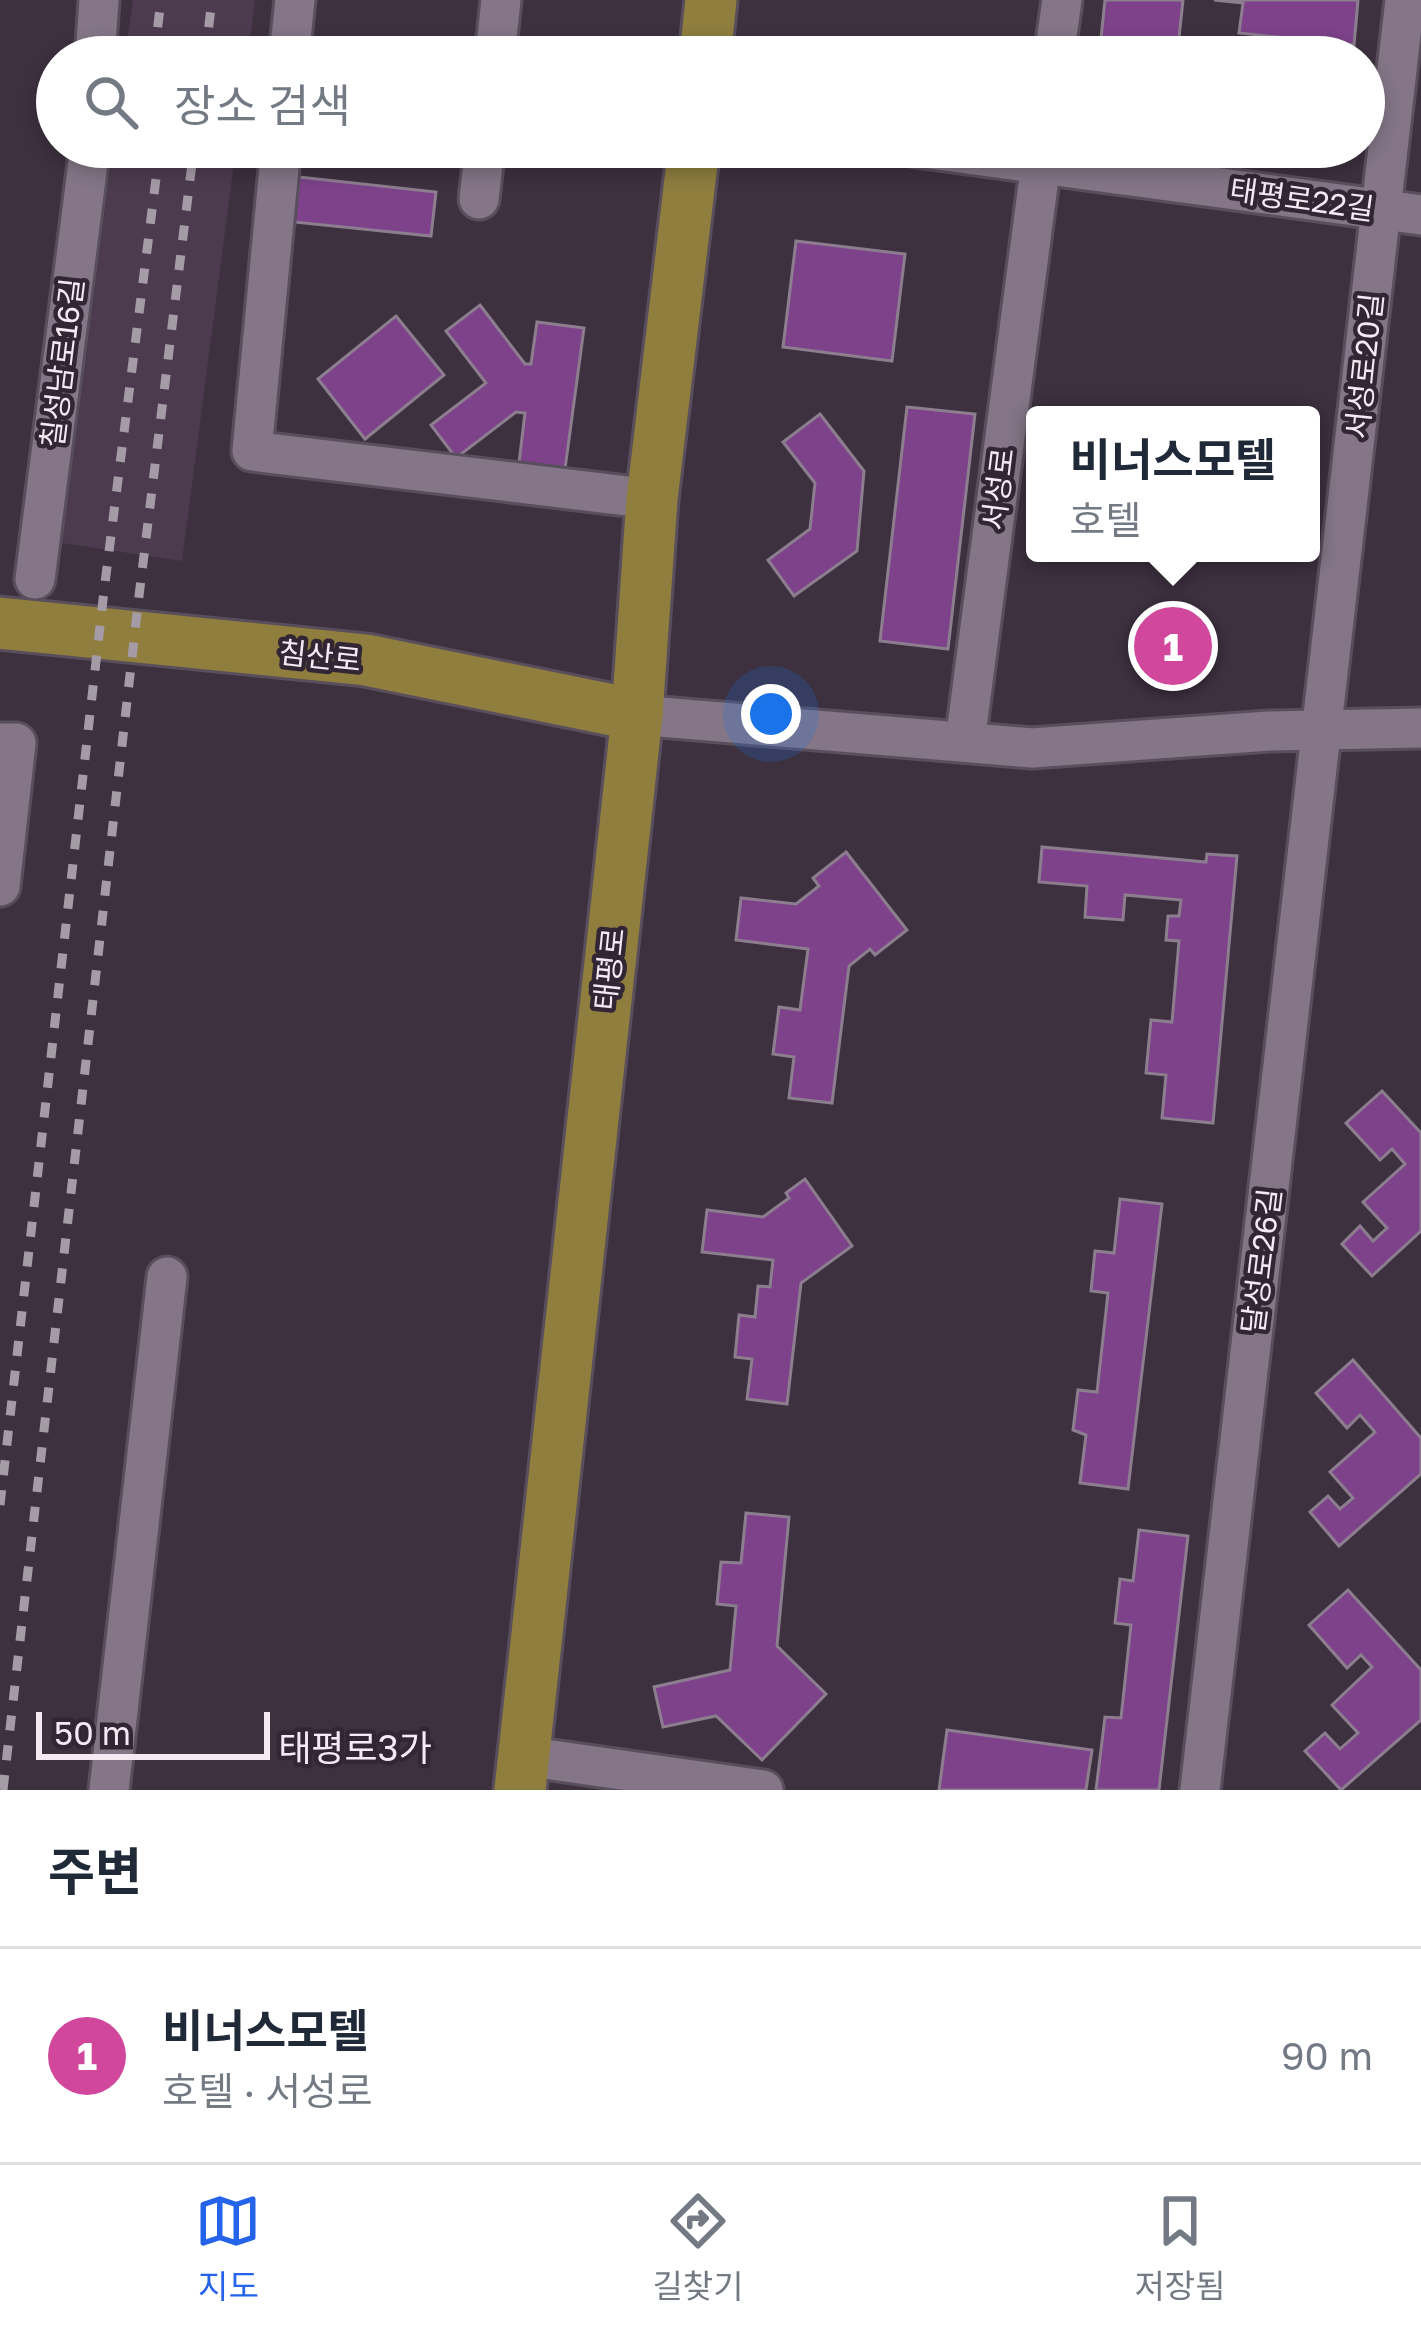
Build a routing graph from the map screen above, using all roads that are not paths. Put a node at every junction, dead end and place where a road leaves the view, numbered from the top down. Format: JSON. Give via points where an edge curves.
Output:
{"nodes":[{"id":1,"x":99,"y":0,"type":"edge"},
{"id":2,"x":295,"y":0,"type":"edge"},
{"id":3,"x":501,"y":0,"type":"edge"},
{"id":4,"x":712,"y":0,"type":"edge"},
{"id":5,"x":1062,"y":0,"type":"edge"},
{"id":6,"x":1405,"y":0,"type":"edge"},
{"id":7,"x":96,"y":36,"type":"edge"},
{"id":8,"x":292,"y":36,"type":"edge"},
{"id":9,"x":497,"y":36,"type":"edge"},
{"id":10,"x":708,"y":36,"type":"edge"},
{"id":11,"x":1057,"y":36,"type":"edge"},
{"id":12,"x":87,"y":168,"type":"edge"},
{"id":13,"x":279,"y":168,"type":"edge"},
{"id":14,"x":483,"y":168,"type":"edge"},
{"id":15,"x":692,"y":168,"type":"edge"},
{"id":16,"x":1040,"y":168,"type":"edge"},
{"id":17,"x":1117,"y":168,"type":"edge"},
{"id":18,"x":479,"y":199,"type":"dead end"},
{"id":19,"x":1381,"y":210,"type":"junction"},
{"id":20,"x":1421,"y":215,"type":"edge"},
{"id":21,"x":652,"y":500,"type":"junction"},
{"id":22,"x":35,"y":579,"type":"dead end"},
{"id":23,"x":0,"y":623,"type":"edge"},
{"id":24,"x":637,"y":715,"type":"junction"},
{"id":25,"x":1421,"y":728,"type":"edge"},
{"id":26,"x":1323,"y":732,"type":"junction"},
{"id":27,"x":965,"y":742,"type":"junction"},
{"id":28,"x":0,"y":743,"type":"edge"},
{"id":29,"x":0,"y":886,"type":"edge"},
{"id":30,"x":167,"y":1277,"type":"dead end"},
{"id":31,"x":522,"y":1773,"type":"edge"},
{"id":32,"x":109,"y":1790,"type":"edge"},
{"id":33,"x":764,"y":1790,"type":"edge"},
{"id":34,"x":1200,"y":1790,"type":"edge"}],
"edges":[{"from":1,"to":7,"type":"street"},
{"from":2,"to":8,"type":"street"},
{"from":3,"to":9,"type":"street"},
{"from":4,"to":10,"type":"main road"},
{"from":5,"to":11,"type":"street"},
{"from":6,"to":19,"type":"street","name":"서성로20길"},
{"from":12,"to":22,"type":"street","name":"칠성남로16길"},
{"from":13,"to":21,"type":"street","via":[[252,451]]},
{"from":14,"to":18,"type":"street"},
{"from":15,"to":21,"type":"main road","name":"태평로"},
{"from":16,"to":27,"type":"street","name":"서성로"},
{"from":17,"to":19,"type":"street","name":"태평로22길"},
{"from":19,"to":20,"type":"street","name":"태평로22길"},
{"from":19,"to":26,"type":"street","name":"서성로20길"},
{"from":21,"to":24,"type":"main road","name":"태평로"},
{"from":23,"to":24,"type":"main road","name":"침산로","via":[[366,660]]},
{"from":24,"to":27,"type":"street"},
{"from":24,"to":31,"type":"main road","name":"태평로"},
{"from":25,"to":26,"type":"street"},
{"from":26,"to":27,"type":"street","via":[[1032,748]]},
{"from":26,"to":34,"type":"street","name":"달성로26길"},
{"from":28,"to":29,"type":"street","via":[[16,743]]},
{"from":30,"to":32,"type":"street"},
{"from":31,"to":33,"type":"street"}]}
